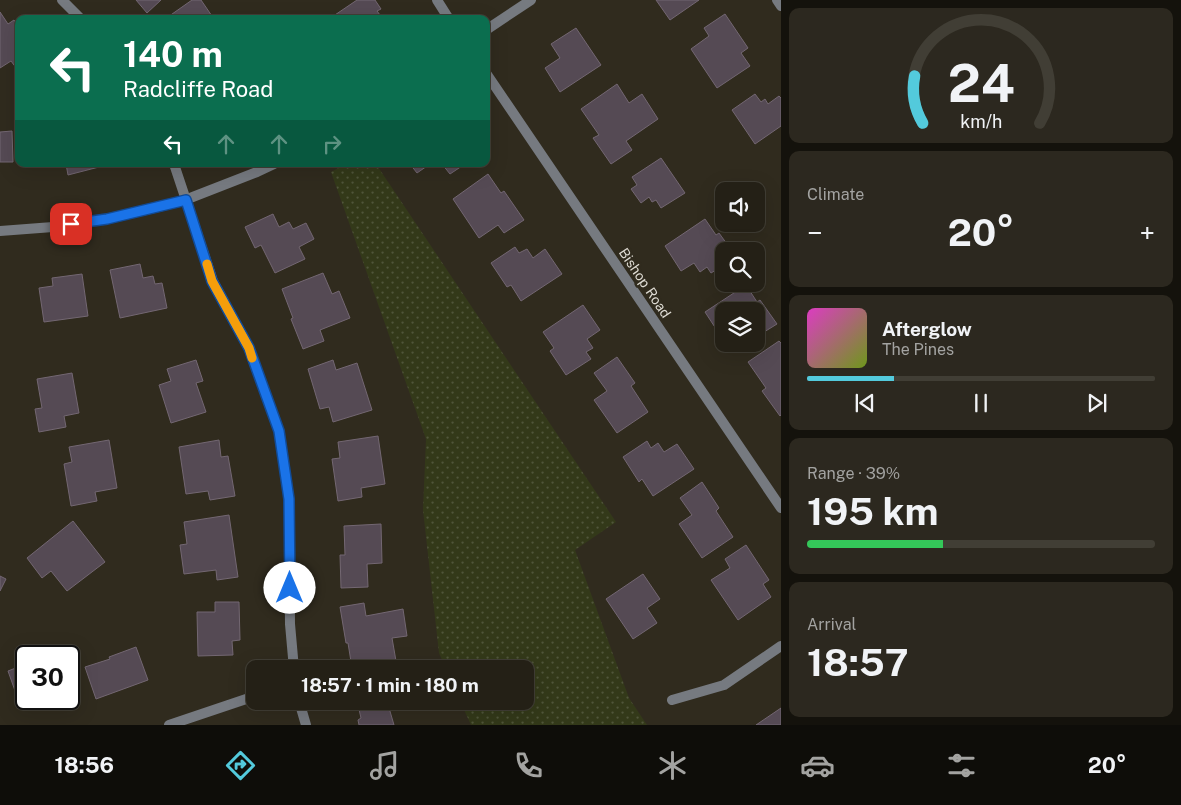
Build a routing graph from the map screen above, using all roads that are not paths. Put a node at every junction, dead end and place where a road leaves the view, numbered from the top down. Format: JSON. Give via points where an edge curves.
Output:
{"nodes":[{"id":1,"x":62,"y":0,"type":"edge"},
{"id":2,"x":437,"y":0,"type":"edge"},
{"id":3,"x":531,"y":0,"type":"edge"},
{"id":4,"x":777,"y":0,"type":"edge"},
{"id":5,"x":781,"y":6,"type":"edge"},
{"id":6,"x":77,"y":15,"type":"edge"},
{"id":7,"x":446,"y":15,"type":"edge"},
{"id":8,"x":490,"y":27,"type":"edge"},
{"id":9,"x":490,"y":79,"type":"edge"},
{"id":10,"x":175,"y":167,"type":"edge"},
{"id":11,"x":268,"y":167,"type":"edge"},
{"id":12,"x":186,"y":200,"type":"junction"},
{"id":13,"x":0,"y":231,"type":"edge"},
{"id":14,"x":781,"y":508,"type":"edge"},
{"id":15,"x":781,"y":646,"type":"edge"},
{"id":16,"x":293,"y":660,"type":"edge"},
{"id":17,"x":246,"y":699,"type":"edge"},
{"id":18,"x":672,"y":700,"type":"dead end"},
{"id":19,"x":302,"y":710,"type":"edge"},
{"id":20,"x":168,"y":725,"type":"edge"},
{"id":21,"x":306,"y":725,"type":"edge"}],
"edges":[{"from":1,"to":6,"type":"street"},
{"from":2,"to":7,"type":"street"},
{"from":3,"to":8,"type":"street"},
{"from":4,"to":5,"type":"street"},
{"from":9,"to":14,"type":"street","name":"Bishop Road"},
{"from":10,"to":12,"type":"street"},
{"from":11,"to":12,"type":"street"},
{"from":12,"to":13,"type":"street","via":[[107,219]]},
{"from":12,"to":16,"type":"street","via":[[212,281],[249,348],[279,431],[289,499]]},
{"from":15,"to":18,"type":"street","via":[[724,685]]},
{"from":17,"to":20,"type":"street"},
{"from":19,"to":21,"type":"street"}]}
